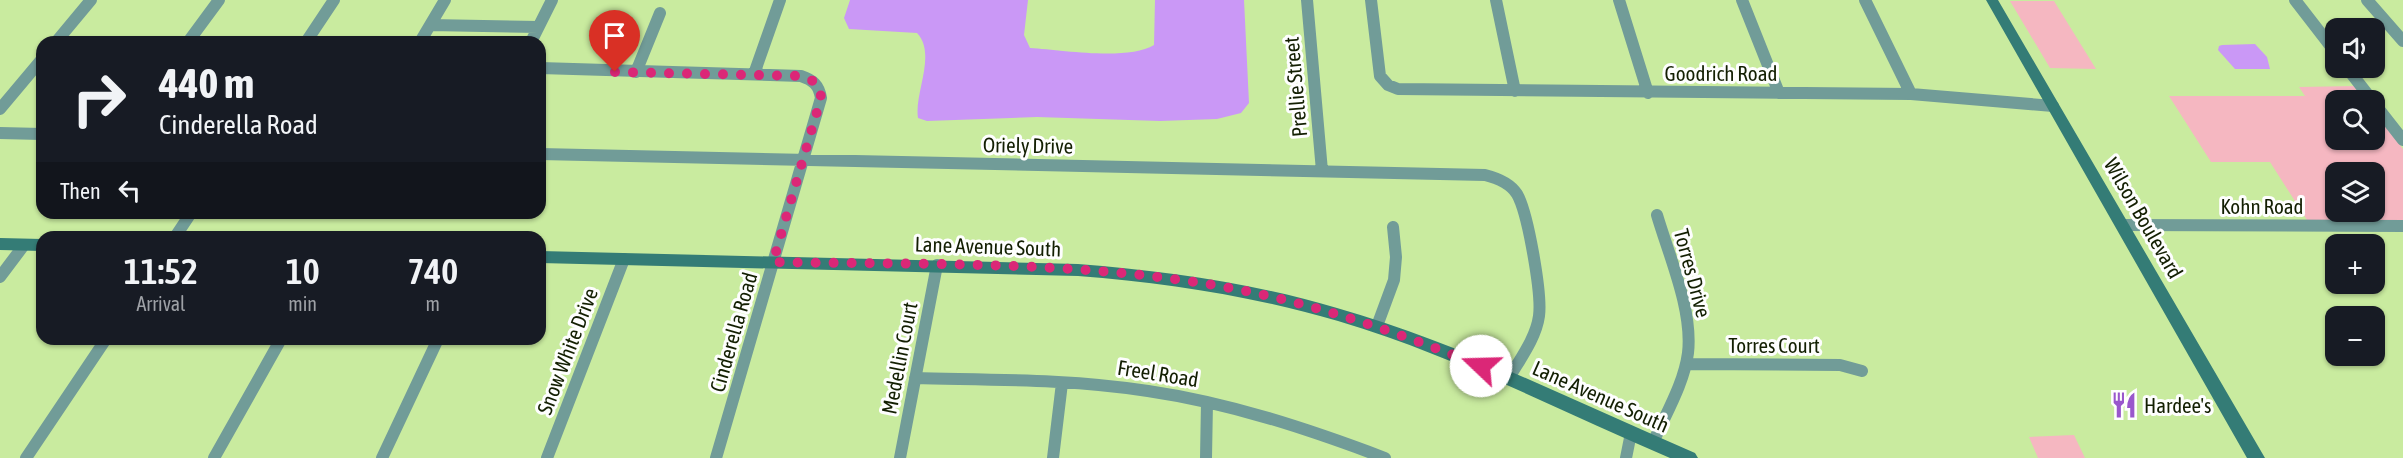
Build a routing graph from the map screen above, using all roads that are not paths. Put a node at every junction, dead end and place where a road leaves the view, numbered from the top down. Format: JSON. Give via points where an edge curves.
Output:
{"nodes":[{"id":1,"x":91,"y":0,"type":"edge"},
{"id":2,"x":219,"y":0,"type":"edge"},
{"id":3,"x":334,"y":0,"type":"edge"},
{"id":4,"x":445,"y":0,"type":"edge"},
{"id":5,"x":552,"y":0,"type":"edge"},
{"id":6,"x":780,"y":0,"type":"edge"},
{"id":7,"x":1307,"y":0,"type":"edge"},
{"id":8,"x":1371,"y":0,"type":"edge"},
{"id":9,"x":1496,"y":0,"type":"edge"},
{"id":10,"x":1619,"y":0,"type":"edge"},
{"id":11,"x":1742,"y":0,"type":"edge"},
{"id":12,"x":1865,"y":0,"type":"edge"},
{"id":13,"x":1992,"y":0,"type":"edge"},
{"id":14,"x":2295,"y":0,"type":"edge"},
{"id":15,"x":2367,"y":0,"type":"edge"},
{"id":16,"x":660,"y":13,"type":"dead end"},
{"id":17,"x":430,"y":25,"type":"junction"},
{"id":18,"x":538,"y":27,"type":"junction"},
{"id":19,"x":61,"y":36,"type":"edge"},
{"id":20,"x":192,"y":36,"type":"edge"},
{"id":21,"x":310,"y":36,"type":"edge"},
{"id":22,"x":424,"y":36,"type":"edge"},
{"id":23,"x":534,"y":36,"type":"edge"},
{"id":24,"x":2325,"y":38,"type":"edge"},
{"id":25,"x":2403,"y":41,"type":"edge"},
{"id":26,"x":36,"y":65,"type":"edge"},
{"id":27,"x":546,"y":68,"type":"edge"},
{"id":28,"x":636,"y":72,"type":"junction"},
{"id":29,"x":754,"y":74,"type":"junction"},
{"id":30,"x":2355,"y":78,"type":"edge"},
{"id":31,"x":2364,"y":90,"type":"edge"},
{"id":32,"x":1515,"y":91,"type":"junction"},
{"id":33,"x":1648,"y":93,"type":"junction"},
{"id":34,"x":1779,"y":93,"type":"junction"},
{"id":35,"x":1911,"y":94,"type":"junction"},
{"id":36,"x":2053,"y":106,"type":"junction"},
{"id":37,"x":0,"y":109,"type":"edge"},
{"id":38,"x":2385,"y":117,"type":"edge"},
{"id":39,"x":0,"y":133,"type":"edge"},
{"id":40,"x":36,"y":134,"type":"edge"},
{"id":41,"x":2403,"y":140,"type":"edge"},
{"id":42,"x":546,"y":154,"type":"edge"},
{"id":43,"x":803,"y":160,"type":"junction"},
{"id":44,"x":1322,"y":171,"type":"junction"},
{"id":45,"x":1657,"y":215,"type":"dead end"},
{"id":46,"x":2122,"y":225,"type":"junction"},
{"id":47,"x":2403,"y":226,"type":"edge"},
{"id":48,"x":1393,"y":227,"type":"dead end"},
{"id":49,"x":0,"y":244,"type":"edge"},
{"id":50,"x":24,"y":245,"type":"junction"},
{"id":51,"x":36,"y":245,"type":"edge"},
{"id":52,"x":546,"y":257,"type":"edge"},
{"id":53,"x":624,"y":259,"type":"junction"},
{"id":54,"x":773,"y":262,"type":"junction"},
{"id":55,"x":937,"y":265,"type":"junction"},
{"id":56,"x":0,"y":277,"type":"edge"},
{"id":57,"x":1377,"y":326,"type":"junction"},
{"id":58,"x":102,"y":345,"type":"edge"},
{"id":59,"x":278,"y":345,"type":"edge"},
{"id":60,"x":435,"y":345,"type":"edge"},
{"id":61,"x":1686,"y":364,"type":"junction"},
{"id":62,"x":1862,"y":371,"type":"dead end"},
{"id":63,"x":915,"y":378,"type":"junction"},
{"id":64,"x":1509,"y":378,"type":"junction"},
{"id":65,"x":1062,"y":383,"type":"junction"},
{"id":66,"x":1207,"y":402,"type":"junction"},
{"id":67,"x":1630,"y":433,"type":"junction"},
{"id":68,"x":1653,"y":443,"type":"junction"},
{"id":69,"x":26,"y":458,"type":"edge"},
{"id":70,"x":214,"y":458,"type":"edge"},
{"id":71,"x":382,"y":458,"type":"edge"},
{"id":72,"x":548,"y":458,"type":"edge"},
{"id":73,"x":716,"y":458,"type":"edge"},
{"id":74,"x":900,"y":458,"type":"edge"},
{"id":75,"x":1053,"y":458,"type":"edge"},
{"id":76,"x":1206,"y":458,"type":"edge"},
{"id":77,"x":1385,"y":458,"type":"edge"},
{"id":78,"x":1626,"y":458,"type":"edge"},
{"id":79,"x":1689,"y":458,"type":"edge"},
{"id":80,"x":2256,"y":458,"type":"edge"}],
"edges":[{"from":1,"to":19,"type":"street"},
{"from":2,"to":20,"type":"street"},
{"from":3,"to":21,"type":"street"},
{"from":4,"to":17,"type":"street"},
{"from":5,"to":18,"type":"street"},
{"from":6,"to":29,"type":"street"},
{"from":7,"to":44,"type":"street","name":"Prellie Street"},
{"from":8,"to":32,"type":"street","name":"Goodrich Road","via":[[1380,76],[1388,86]]},
{"from":9,"to":32,"type":"street"},
{"from":10,"to":33,"type":"street"},
{"from":11,"to":34,"type":"street"},
{"from":12,"to":35,"type":"street"},
{"from":13,"to":36,"type":"street","name":"Wilson Boulevard"},
{"from":14,"to":24,"type":"street"},
{"from":15,"to":25,"type":"street"},
{"from":16,"to":28,"type":"street"},
{"from":17,"to":18,"type":"street"},
{"from":17,"to":22,"type":"street"},
{"from":18,"to":23,"type":"street"},
{"from":26,"to":37,"type":"street"},
{"from":27,"to":28,"type":"street"},
{"from":28,"to":29,"type":"street"},
{"from":29,"to":43,"type":"street","name":"Cinderella Road","via":[[801,76],[813,80],[820,88],[821,98]]},
{"from":30,"to":31,"type":"street"},
{"from":32,"to":33,"type":"street","name":"Goodrich Road"},
{"from":33,"to":34,"type":"street","name":"Goodrich Road"},
{"from":34,"to":35,"type":"street","name":"Goodrich Road"},
{"from":35,"to":36,"type":"street","name":"Goodrich Road"},
{"from":36,"to":46,"type":"street","name":"Wilson Boulevard"},
{"from":38,"to":41,"type":"street"},
{"from":39,"to":40,"type":"street"},
{"from":42,"to":43,"type":"street","name":"Oriely Drive"},
{"from":43,"to":44,"type":"street","name":"Oriely Drive"},
{"from":43,"to":54,"type":"street","name":"Cinderella Road"},
{"from":44,"to":64,"type":"street","name":"Oriely Drive","via":[[1480,174],[1512,187],[1520,203],[1540,307],[1534,331]]},
{"from":45,"to":61,"type":"street","name":"Torres Drive","via":[[1689,329]]},
{"from":46,"to":47,"type":"street","name":"Kohn Road"},
{"from":46,"to":80,"type":"street","name":"Wilson Boulevard"},
{"from":48,"to":57,"type":"street","via":[[1394,280]]},
{"from":49,"to":50,"type":"street"},
{"from":50,"to":51,"type":"street"},
{"from":50,"to":56,"type":"street"},
{"from":52,"to":53,"type":"street","name":"Lane Avenue South"},
{"from":53,"to":54,"type":"street","name":"Lane Avenue South"},
{"from":53,"to":72,"type":"street","name":"Snow White Drive"},
{"from":54,"to":55,"type":"street","name":"Lane Avenue South"},
{"from":54,"to":73,"type":"street","name":"Cinderella Road"},
{"from":55,"to":57,"type":"street","name":"Lane Avenue South","via":[[1078,270],[1179,279],[1275,297]]},
{"from":55,"to":63,"type":"street","name":"Medellin Court"},
{"from":57,"to":64,"type":"street","name":"Lane Avenue South"},
{"from":58,"to":69,"type":"street"},
{"from":59,"to":70,"type":"street"},
{"from":60,"to":71,"type":"street"},
{"from":61,"to":62,"type":"street","name":"Torres Court","via":[[1840,365]]},
{"from":61,"to":68,"type":"street","name":"Torres Drive"},
{"from":63,"to":65,"type":"street","name":"Freel Road"},
{"from":63,"to":74,"type":"street","name":"Medellin Court"},
{"from":64,"to":67,"type":"street","name":"Lane Avenue South"},
{"from":65,"to":66,"type":"street","name":"Freel Road","via":[[1148,391]]},
{"from":65,"to":75,"type":"street"},
{"from":66,"to":76,"type":"street"},
{"from":66,"to":77,"type":"street","name":"Freel Road","via":[[1294,424]]},
{"from":67,"to":68,"type":"street","name":"Lane Avenue South"},
{"from":67,"to":78,"type":"street"},
{"from":68,"to":79,"type":"street","name":"Lane Avenue South"}]}
